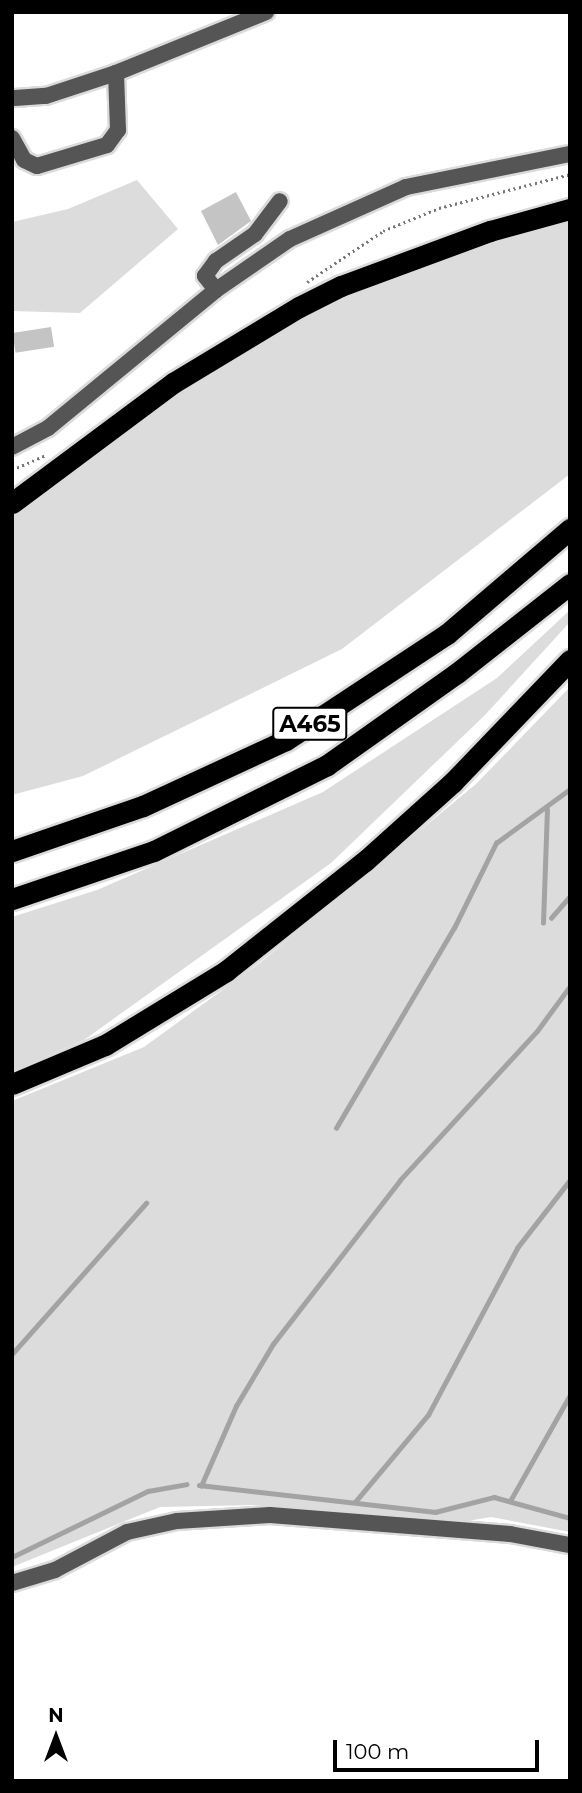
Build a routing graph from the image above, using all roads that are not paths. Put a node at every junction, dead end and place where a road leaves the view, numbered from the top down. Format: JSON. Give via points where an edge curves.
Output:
{"nodes":[{"id":1,"x":266,"y":12,"type":"edge"},
{"id":2,"x":116,"y":73,"type":"junction"},
{"id":3,"x":13,"y":99,"type":"edge"},
{"id":4,"x":12,"y":138,"type":"edge"},
{"id":5,"x":570,"y":154,"type":"edge"},
{"id":6,"x":280,"y":201,"type":"dead end"},
{"id":7,"x":570,"y":209,"type":"edge"},
{"id":8,"x":216,"y":290,"type":"junction"},
{"id":9,"x":15,"y":441,"type":"edge"},
{"id":10,"x":12,"y":503,"type":"edge"},
{"id":11,"x":570,"y":529,"type":"edge"},
{"id":12,"x":570,"y":584,"type":"edge"},
{"id":13,"x":570,"y":660,"type":"edge"},
{"id":14,"x":12,"y":852,"type":"edge"},
{"id":15,"x":12,"y":900,"type":"edge"},
{"id":16,"x":12,"y":1084,"type":"edge"},
{"id":17,"x":570,"y":1545,"type":"edge"},
{"id":18,"x":12,"y":1583,"type":"edge"}],
"edges":[{"from":1,"to":2,"type":"street"},
{"from":2,"to":3,"type":"street","via":[[46,96]]},
{"from":2,"to":4,"type":"street","via":[[118,130],[107,145],[37,166],[24,160]]},
{"from":5,"to":8,"type":"street","via":[[406,187],[370,200],[290,239]]},
{"from":6,"to":8,"type":"street","via":[[255,234],[216,261],[205,276]]},
{"from":7,"to":10,"type":"highway","via":[[490,231],[341,286],[299,307],[173,383]]},
{"from":8,"to":9,"type":"street","via":[[48,428]]},
{"from":11,"to":14,"type":"highway","number":"A465","via":[[447,634],[286,740],[143,806]]},
{"from":12,"to":15,"type":"highway","number":"A465","via":[[457,673],[327,765],[154,850]]},
{"from":13,"to":16,"type":"highway","via":[[443,791],[365,861],[226,971],[104,1045]]},
{"from":17,"to":18,"type":"street","via":[[510,1534],[270,1515],[177,1521],[127,1532],[55,1570]]}]}
